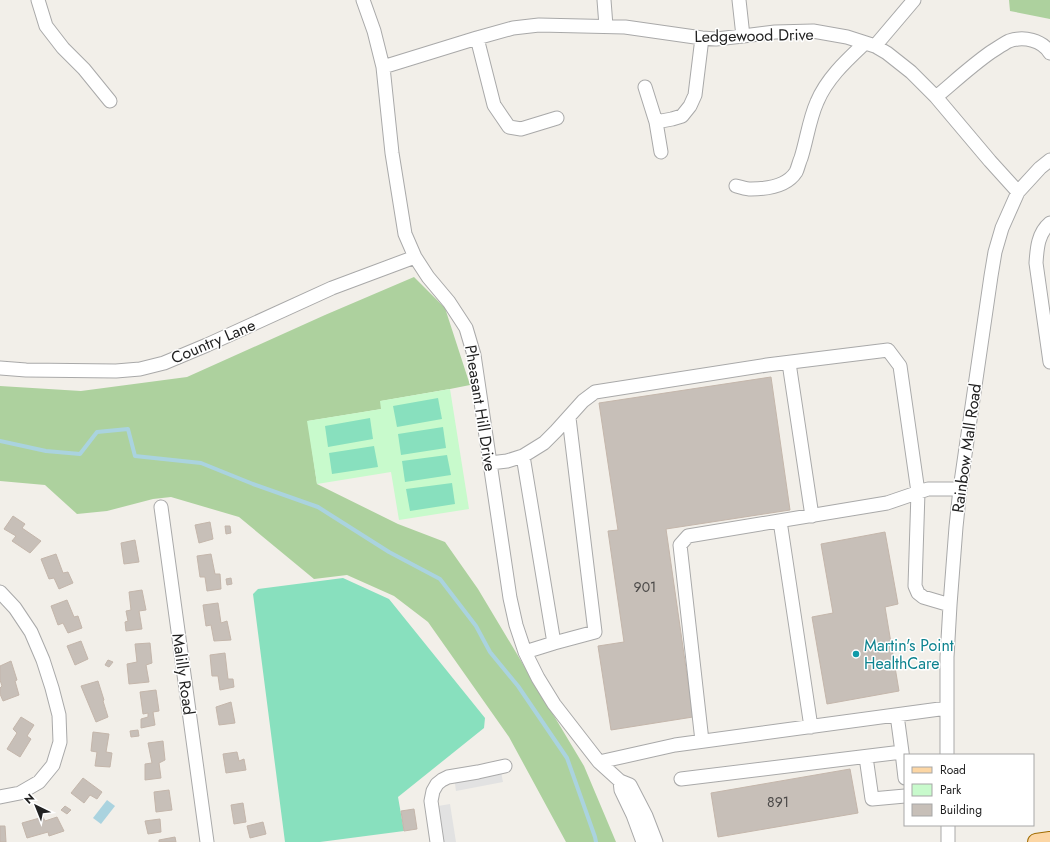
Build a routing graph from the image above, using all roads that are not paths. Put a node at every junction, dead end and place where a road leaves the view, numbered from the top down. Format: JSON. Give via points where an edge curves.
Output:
{"nodes":[{"id":1,"x":38,"y":0,"type":"edge"},
{"id":2,"x":363,"y":0,"type":"edge"},
{"id":3,"x":604,"y":0,"type":"edge"},
{"id":4,"x":739,"y":0,"type":"edge"},
{"id":5,"x":914,"y":0,"type":"edge"},
{"id":6,"x":606,"y":26,"type":"junction"},
{"id":7,"x":743,"y":36,"type":"junction"},
{"id":8,"x":477,"y":38,"type":"junction"},
{"id":9,"x":702,"y":38,"type":"junction"},
{"id":10,"x":870,"y":44,"type":"junction"},
{"id":11,"x":1050,"y":53,"type":"edge"},
{"id":12,"x":383,"y":67,"type":"junction"},
{"id":13,"x":645,"y":87,"type":"dead end"},
{"id":14,"x":936,"y":97,"type":"junction"},
{"id":15,"x":110,"y":101,"type":"dead end"},
{"id":16,"x":557,"y":118,"type":"dead end"},
{"id":17,"x":656,"y":122,"type":"junction"},
{"id":18,"x":661,"y":152,"type":"dead end"},
{"id":19,"x":1050,"y":160,"type":"edge"},
{"id":20,"x":736,"y":186,"type":"dead end"},
{"id":21,"x":1018,"y":192,"type":"junction"},
{"id":22,"x":1050,"y":223,"type":"edge"},
{"id":23,"x":414,"y":257,"type":"junction"},
{"id":24,"x":1050,"y":362,"type":"edge"},
{"id":25,"x":789,"y":363,"type":"junction"},
{"id":26,"x":0,"y":368,"type":"edge"},
{"id":27,"x":569,"y":418,"type":"junction"},
{"id":28,"x":523,"y":456,"type":"junction"},
{"id":29,"x":490,"y":462,"type":"junction"},
{"id":30,"x":960,"y":489,"type":"junction"},
{"id":31,"x":918,"y":492,"type":"junction"},
{"id":32,"x":161,"y":507,"type":"dead end"},
{"id":33,"x":812,"y":516,"type":"junction"},
{"id":34,"x":780,"y":521,"type":"junction"},
{"id":35,"x":0,"y":592,"type":"edge"},
{"id":36,"x":950,"y":605,"type":"junction"},
{"id":37,"x":554,"y":643,"type":"junction"},
{"id":38,"x":525,"y":652,"type":"junction"},
{"id":39,"x":947,"y":708,"type":"junction"},
{"id":40,"x":896,"y":715,"type":"junction"},
{"id":41,"x":811,"y":727,"type":"junction"},
{"id":42,"x":702,"y":741,"type":"junction"},
{"id":43,"x":902,"y":752,"type":"junction"},
{"id":44,"x":947,"y":754,"type":"edge"},
{"id":45,"x":866,"y":757,"type":"junction"},
{"id":46,"x":599,"y":762,"type":"junction"},
{"id":47,"x":505,"y":766,"type":"dead end"},
{"id":48,"x":904,"y":769,"type":"edge"},
{"id":49,"x":681,"y":779,"type":"dead end"},
{"id":50,"x":620,"y":781,"type":"junction"},
{"id":51,"x":904,"y":796,"type":"edge"},
{"id":52,"x":0,"y":797,"type":"edge"},
{"id":53,"x":948,"y":826,"type":"edge"},
{"id":54,"x":1050,"y":840,"type":"edge"},
{"id":55,"x":206,"y":842,"type":"edge"},
{"id":56,"x":437,"y":842,"type":"edge"},
{"id":57,"x":643,"y":842,"type":"edge"},
{"id":58,"x":656,"y":842,"type":"edge"},
{"id":59,"x":948,"y":842,"type":"edge"},
{"id":60,"x":1036,"y":842,"type":"edge"}],
"edges":[{"from":1,"to":15,"type":"street","via":[[46,26]]},
{"from":2,"to":12,"type":"street","name":"Pheasant Hill Drive"},
{"from":3,"to":6,"type":"street"},
{"from":4,"to":7,"type":"street"},
{"from":5,"to":10,"type":"street"},
{"from":6,"to":8,"type":"street","name":"Ledgewood Drive","via":[[539,25],[512,28]]},
{"from":6,"to":9,"type":"street","name":"Ledgewood Drive"},
{"from":7,"to":9,"type":"street","name":"Ledgewood Drive"},
{"from":7,"to":10,"type":"street","name":"Ledgewood Drive","via":[[813,31]]},
{"from":8,"to":12,"type":"street","name":"Ledgewood Drive"},
{"from":8,"to":16,"type":"street","via":[[494,105],[509,127],[521,129]]},
{"from":9,"to":17,"type":"street","via":[[695,95],[690,106],[682,116]]},
{"from":10,"to":14,"type":"street","name":"Ledgewood Drive","via":[[900,62]]},
{"from":10,"to":20,"type":"street","via":[[842,65],[817,101],[796,172],[787,181],[766,188]]},
{"from":11,"to":14,"type":"street","via":[[1046,47],[1033,40],[1009,41],[978,61]]},
{"from":12,"to":23,"type":"street","name":"Pheasant Hill Drive","via":[[400,207],[405,234]]},
{"from":13,"to":17,"type":"street"},
{"from":14,"to":21,"type":"street","name":"Ledgewood Drive"},
{"from":17,"to":18,"type":"street"},
{"from":19,"to":21,"type":"street","name":"Rainbow Mall Road"},
{"from":21,"to":30,"type":"street","name":"Rainbow Mall Road","via":[[1002,228],[991,276]]},
{"from":22,"to":24,"type":"street","via":[[1040,237],[1036,263]]},
{"from":23,"to":26,"type":"street","name":"Country Lane","via":[[332,288],[207,346],[164,363],[116,372]]},
{"from":23,"to":29,"type":"street","name":"Pheasant Hill Drive","via":[[466,328],[474,355]]},
{"from":25,"to":27,"type":"street","via":[[595,392],[583,401]]},
{"from":25,"to":31,"type":"street","via":[[888,350],[900,366]]},
{"from":25,"to":33,"type":"street"},
{"from":27,"to":28,"type":"street","via":[[544,443]]},
{"from":27,"to":37,"type":"street","via":[[595,632]]},
{"from":28,"to":29,"type":"street","via":[[507,461]]},
{"from":28,"to":37,"type":"street"},
{"from":29,"to":38,"type":"street","name":"Pheasant Hill Drive","via":[[510,598]]},
{"from":30,"to":31,"type":"street","via":[[928,489]]},
{"from":30,"to":36,"type":"street","name":"Rainbow Mall Road"},
{"from":31,"to":33,"type":"street","via":[[887,503]]},
{"from":31,"to":36,"type":"street","via":[[915,586],[923,597]]},
{"from":32,"to":55,"type":"street","name":"Malilly Road"},
{"from":33,"to":34,"type":"street"},
{"from":34,"to":41,"type":"street"},
{"from":34,"to":42,"type":"street","via":[[688,536],[680,545]]},
{"from":35,"to":52,"type":"street","via":[[30,632],[43,660],[59,715],[60,742],[54,765],[39,782],[20,793]]},
{"from":36,"to":39,"type":"street","name":"Rainbow Mall Road"},
{"from":37,"to":38,"type":"street"},
{"from":38,"to":46,"type":"street","name":"Pheasant Hill Drive","via":[[554,704]]},
{"from":39,"to":40,"type":"street"},
{"from":39,"to":44,"type":"street","name":"Rainbow Mall Road"},
{"from":40,"to":41,"type":"street"},
{"from":40,"to":43,"type":"street"},
{"from":41,"to":42,"type":"street"},
{"from":42,"to":46,"type":"street"},
{"from":43,"to":45,"type":"street"},
{"from":43,"to":48,"type":"street"},
{"from":45,"to":49,"type":"street"},
{"from":45,"to":51,"type":"street","via":[[872,799]]},
{"from":46,"to":50,"type":"street","name":"Pheasant Hill Drive"},
{"from":47,"to":56,"type":"street","via":[[448,777],[437,784],[431,801]]},
{"from":50,"to":57,"type":"street","via":[[621,790]]},
{"from":50,"to":58,"type":"street","name":"Pheasant Hill Drive","via":[[630,786]]},
{"from":53,"to":59,"type":"street"},
{"from":54,"to":60,"type":"main road"}]}
